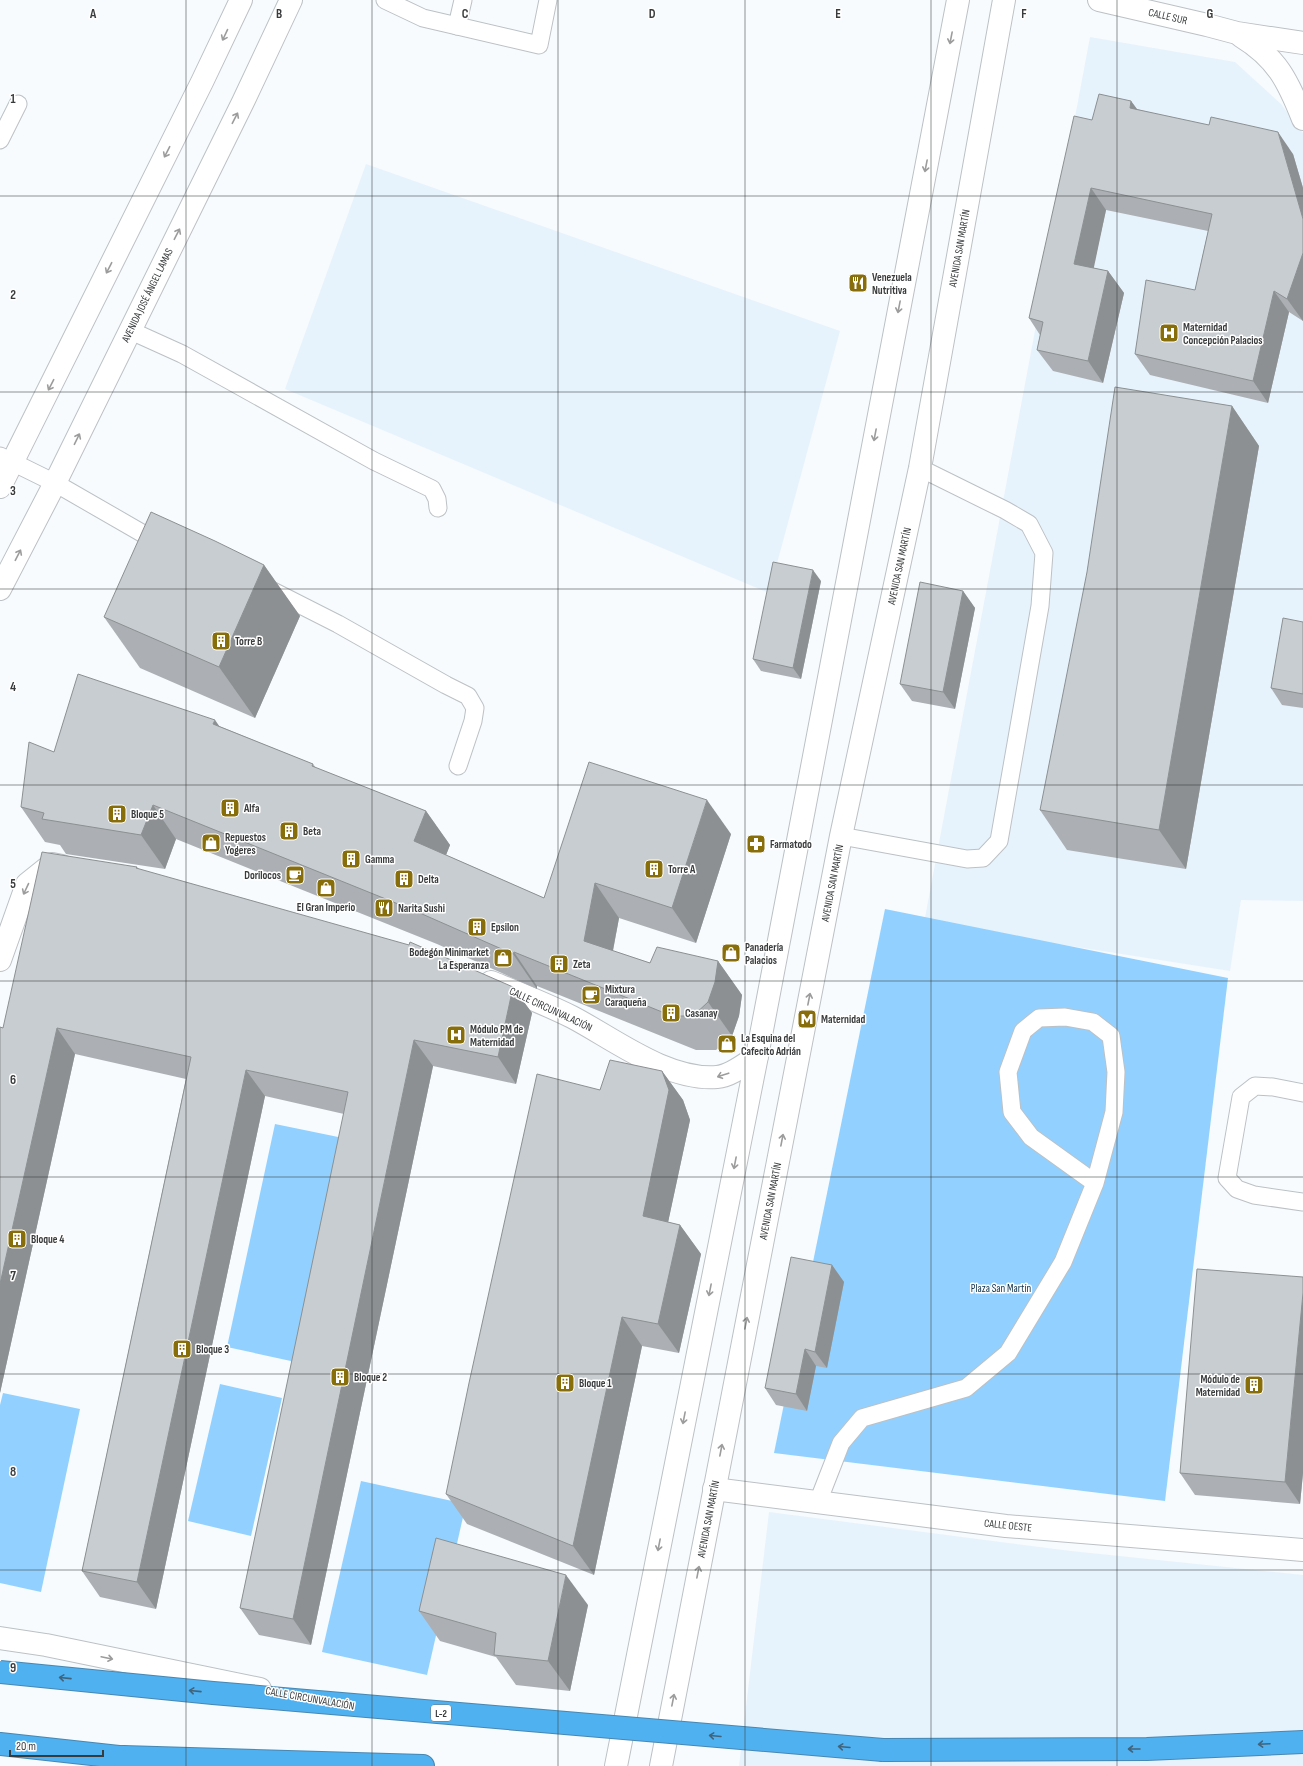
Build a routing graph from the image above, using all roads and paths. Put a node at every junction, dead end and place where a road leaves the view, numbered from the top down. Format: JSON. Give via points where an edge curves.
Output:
{"nodes":[{"id":1,"x":241,"y":0,"type":"edge"},
{"id":2,"x":291,"y":0,"type":"edge"},
{"id":3,"x":385,"y":0,"type":"edge"},
{"id":4,"x":463,"y":0,"type":"edge"},
{"id":5,"x":548,"y":0,"type":"edge"},
{"id":6,"x":958,"y":0,"type":"edge"},
{"id":7,"x":1004,"y":0,"type":"edge"},
{"id":8,"x":1100,"y":0,"type":"edge"},
{"id":9,"x":457,"y":26,"type":"junction"},
{"id":10,"x":1237,"y":34,"type":"junction"},
{"id":11,"x":1303,"y":43,"type":"edge"},
{"id":12,"x":18,"y":104,"type":"dead end"},
{"id":13,"x":1303,"y":119,"type":"edge"},
{"id":14,"x":0,"y":140,"type":"edge"},
{"id":15,"x":129,"y":330,"type":"junction"},
{"id":16,"x":6,"y":459,"type":"edge"},
{"id":17,"x":920,"y":468,"type":"junction"},
{"id":18,"x":55,"y":483,"type":"junction"},
{"id":19,"x":0,"y":487,"type":"edge"},
{"id":20,"x":438,"y":508,"type":"dead end"},
{"id":21,"x":175,"y":547,"type":"edge"},
{"id":22,"x":253,"y":581,"type":"edge"},
{"id":23,"x":0,"y":589,"type":"edge"},
{"id":24,"x":458,"y":766,"type":"dead end"},
{"id":25,"x":841,"y":836,"type":"junction"},
{"id":26,"x":83,"y":869,"type":"edge"},
{"id":27,"x":0,"y":960,"type":"edge"},
{"id":28,"x":469,"y":972,"type":"edge"},
{"id":29,"x":757,"y":1056,"type":"junction"},
{"id":30,"x":1303,"y":1093,"type":"edge"},
{"id":31,"x":1095,"y":1183,"type":"junction"},
{"id":32,"x":1303,"y":1202,"type":"edge"},
{"id":33,"x":714,"y":1489,"type":"junction"},
{"id":34,"x":818,"y":1502,"type":"junction"},
{"id":35,"x":1303,"y":1550,"type":"edge"},
{"id":36,"x":0,"y":1638,"type":"edge"},
{"id":37,"x":0,"y":1672,"type":"edge"},
{"id":38,"x":1303,"y":1742,"type":"edge"},
{"id":39,"x":0,"y":1744,"type":"edge"},
{"id":40,"x":883,"y":1750,"type":"junction"},
{"id":41,"x":617,"y":1756,"type":"edge"},
{"id":42,"x":123,"y":1757,"type":"junction"},
{"id":43,"x":206,"y":1766,"type":"edge"},
{"id":44,"x":424,"y":1766,"type":"edge"},
{"id":45,"x":661,"y":1766,"type":"edge"},
{"id":46,"x":1008,"y":1766,"type":"edge"}],
"edges":[{"from":1,"to":16,"type":"main road","one_way":true,"via":[[202,82]]},
{"from":15,"to":2,"type":"main road","name":"AVENIDA JOSÉ ÁNGEL LAMAS","one_way":true},
{"from":3,"to":9,"type":"lane","via":[[423,18]]},
{"from":4,"to":9,"type":"lane"},
{"from":5,"to":9,"type":"lane","via":[[539,45]]},
{"from":6,"to":29,"type":"main road","one_way":true},
{"from":7,"to":17,"type":"main road","name":"AVENIDA SAN MARTÍN"},
{"from":8,"to":10,"type":"main road","name":"CALLE SUR"},
{"from":10,"to":11,"type":"main road","name":"CALLE SUR"},
{"from":10,"to":13,"type":"main road","name":"CALLE SUR","via":[[1258,47],[1275,64],[1292,92]]},
{"from":12,"to":14,"type":"lane"},
{"from":18,"to":15,"type":"main road","name":"AVENIDA JOSÉ ÁNGEL LAMAS","one_way":true},
{"from":15,"to":20,"type":"lane","via":[[182,354],[374,461],[432,489]]},
{"from":16,"to":18,"type":"lane"},
{"from":16,"to":19,"type":"main road"},
{"from":17,"to":25,"type":"main road","name":"AVENIDA SAN MARTÍN"},
{"from":17,"to":25,"type":"lane","via":[[1029,524],[1044,553],[1040,606],[999,841],[983,858],[967,859]]},
{"from":18,"to":21,"type":"lane","via":[[143,543]]},
{"from":23,"to":18,"type":"main road","name":"AVENIDA JOSÉ ÁNGEL LAMAS","one_way":true},
{"from":22,"to":24,"type":"lane","via":[[338,624],[468,696],[475,708]]},
{"from":33,"to":25,"type":"main road","name":"AVENIDA SAN MARTÍN","one_way":true},
{"from":26,"to":27,"type":"main road","one_way":true,"via":[[52,864],[27,884]]},
{"from":29,"to":28,"type":"main road","name":"CALLE CIRCUNVALACIÓN","one_way":true,"via":[[735,1071],[718,1077],[693,1076],[660,1066],[571,1017]]},
{"from":29,"to":41,"type":"main road","one_way":true},
{"from":30,"to":32,"type":"lane","via":[[1255,1086],[1241,1097],[1227,1178],[1237,1189],[1254,1195]]},
{"from":31,"to":31,"type":"lane","via":[[1114,1112],[1116,1072],[1111,1036],[1092,1022],[1065,1017],[1039,1018],[1023,1031],[1008,1072],[1012,1112],[1031,1137]]},
{"from":31,"to":34,"type":"lane","via":[[1063,1262],[1008,1353],[966,1388],[862,1418],[841,1443]]},
{"from":33,"to":34,"type":"main road","name":"CALLE OESTE"},
{"from":45,"to":33,"type":"main road","name":"AVENIDA SAN MARTÍN","one_way":true},
{"from":34,"to":35,"type":"main road","name":"CALLE OESTE","via":[[1006,1526]]},
{"from":36,"to":41,"type":"main road","name":"CALLE CIRCUNVALACIÓN","one_way":true,"via":[[46,1645],[329,1704],[601,1732]]},
{"from":40,"to":37,"type":"highway","number":"L-2","one_way":true,"bridge":true,"via":[[213,1693]]},
{"from":38,"to":40,"type":"highway","one_way":true,"via":[[1147,1749]]},
{"from":39,"to":42,"type":"highway"},
{"from":40,"to":46,"type":"highway","number":"L-2","via":[[998,1762]]},
{"from":42,"to":43,"type":"highway"},
{"from":42,"to":44,"type":"highway"}]}
